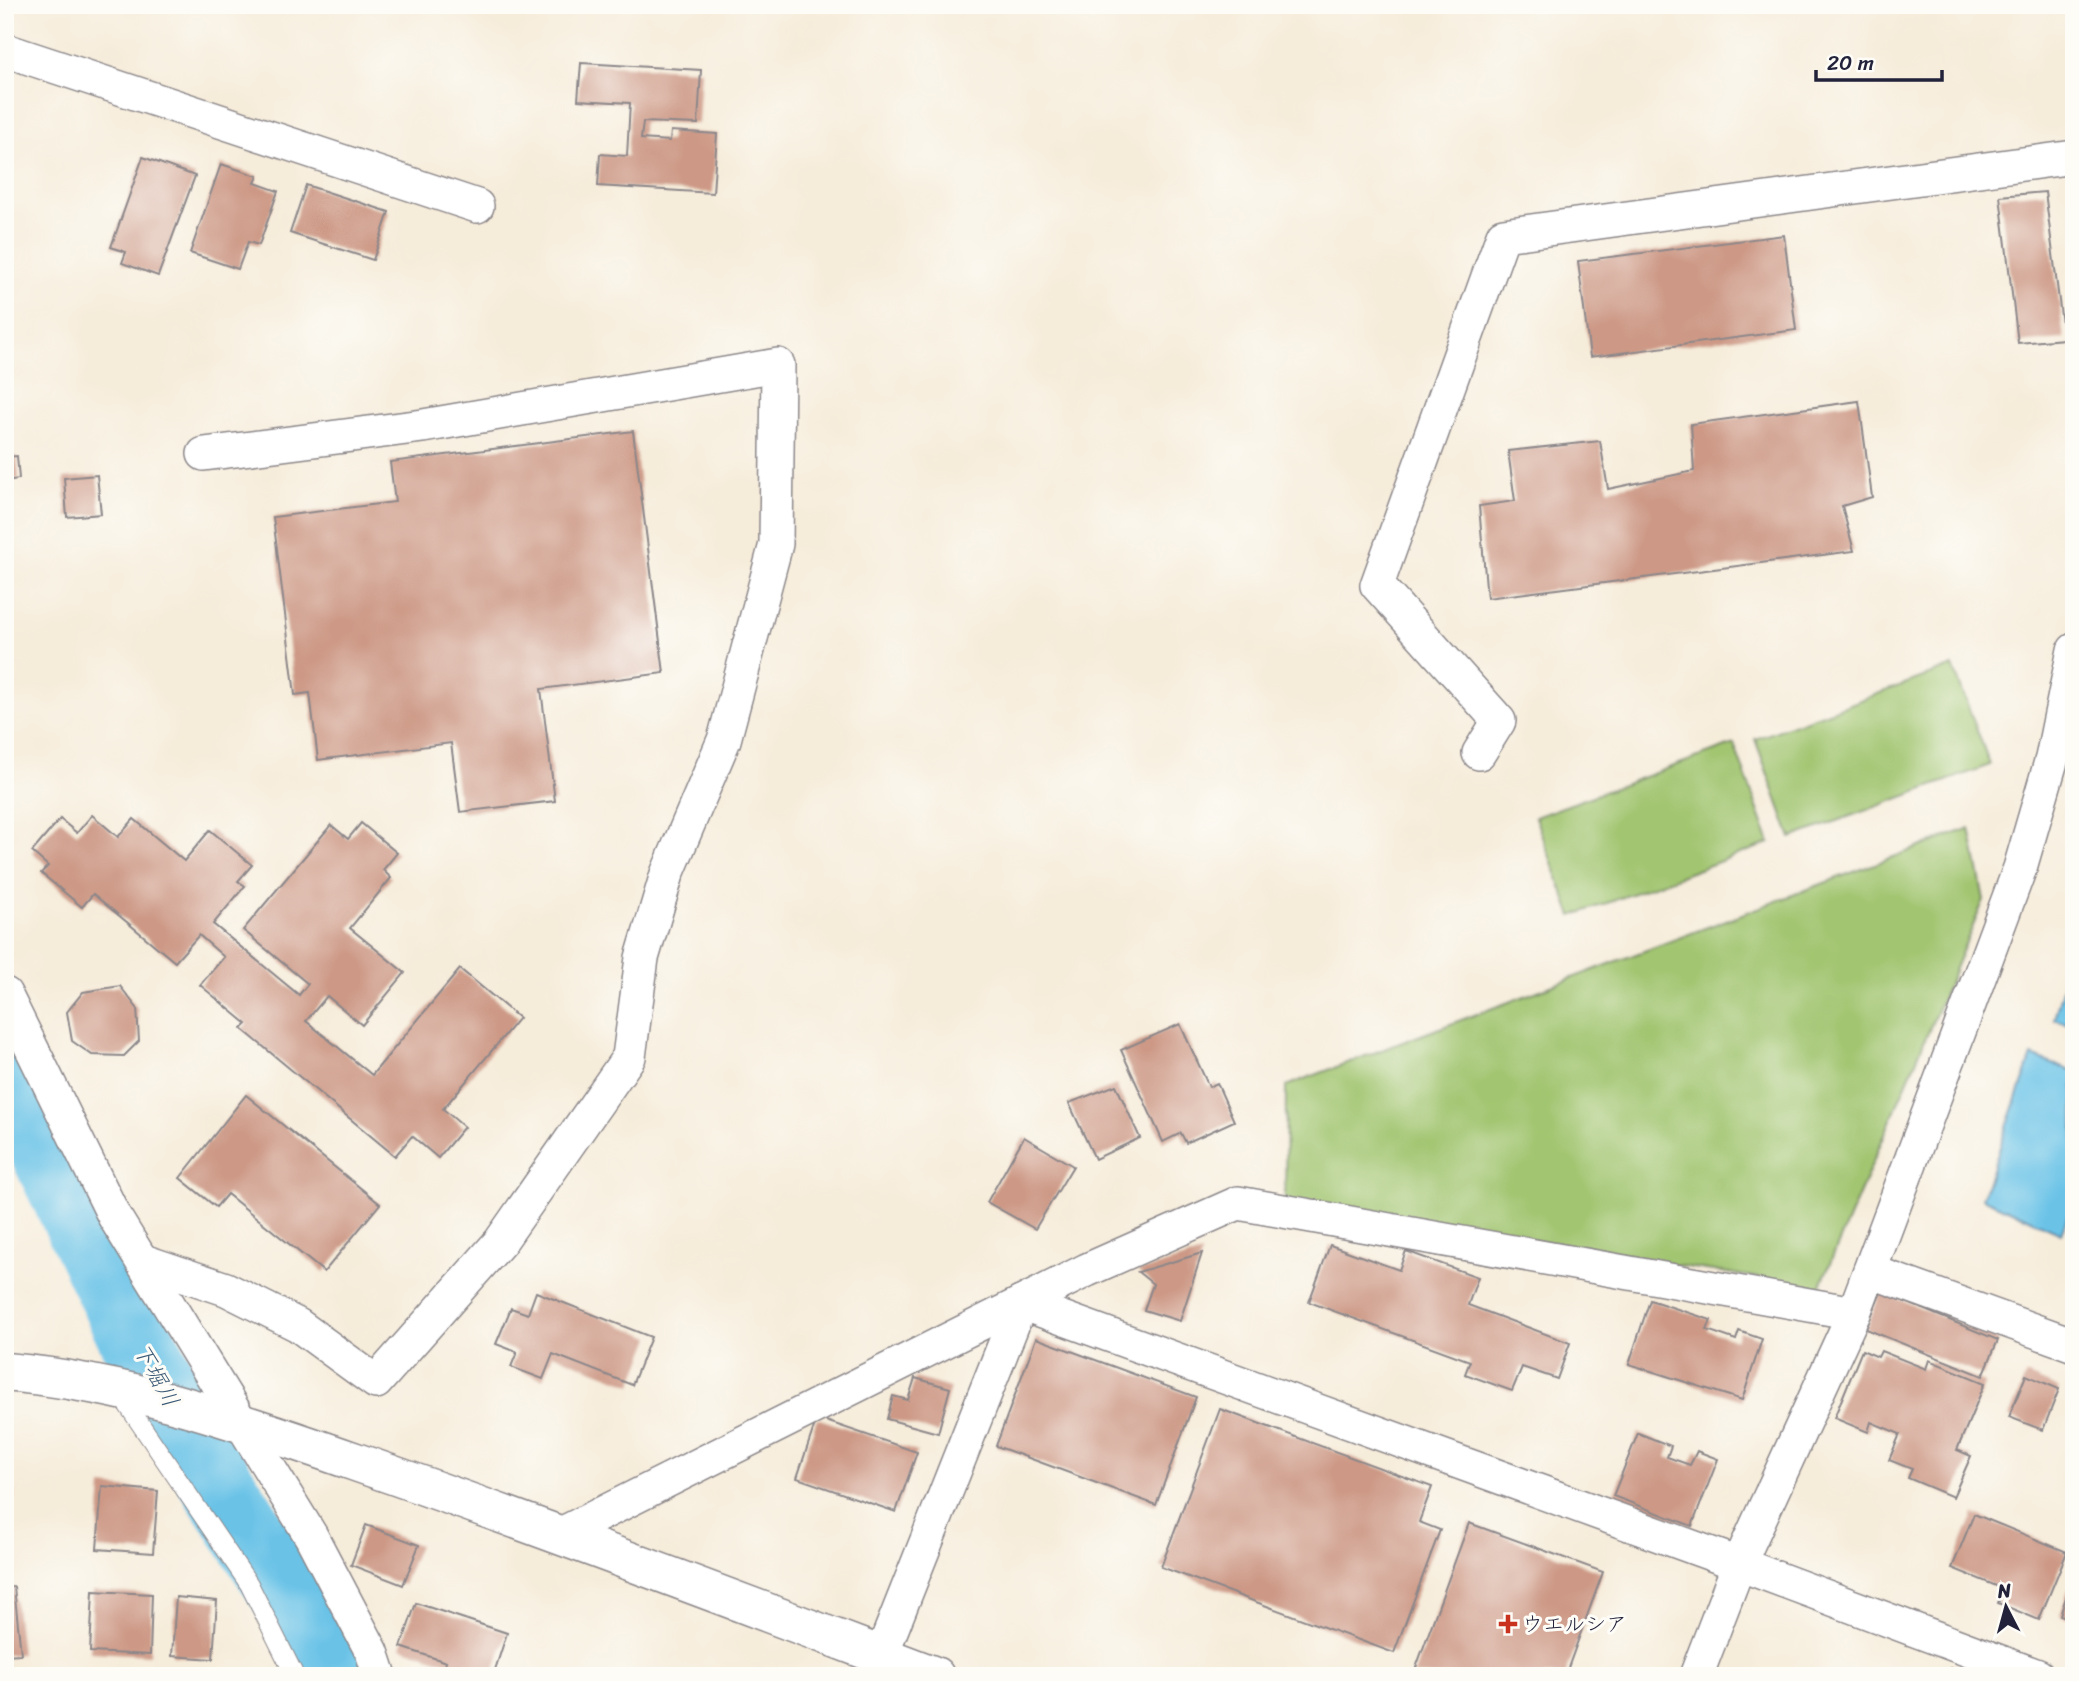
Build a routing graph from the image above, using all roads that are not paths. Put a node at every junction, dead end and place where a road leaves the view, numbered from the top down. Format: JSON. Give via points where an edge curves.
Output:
{"nodes":[{"id":1,"x":5,"y":50,"type":"edge"},
{"id":2,"x":2074,"y":157,"type":"edge"},
{"id":3,"x":477,"y":206,"type":"dead end"},
{"id":4,"x":204,"y":454,"type":"dead end"},
{"id":5,"x":2074,"y":650,"type":"edge"},
{"id":6,"x":1479,"y":753,"type":"dead end"},
{"id":7,"x":5,"y":994,"type":"edge"},
{"id":8,"x":143,"y":1261,"type":"junction"},
{"id":9,"x":1870,"y":1271,"type":"junction"},
{"id":10,"x":1021,"y":1303,"type":"junction"},
{"id":11,"x":1854,"y":1313,"type":"junction"},
{"id":12,"x":2074,"y":1345,"type":"edge"},
{"id":13,"x":5,"y":1372,"type":"edge"},
{"id":14,"x":128,"y":1392,"type":"junction"},
{"id":15,"x":226,"y":1417,"type":"junction"},
{"id":16,"x":561,"y":1534,"type":"junction"},
{"id":17,"x":1739,"y":1563,"type":"junction"},
{"id":18,"x":881,"y":1656,"type":"junction"},
{"id":19,"x":295,"y":1676,"type":"edge"},
{"id":20,"x":380,"y":1676,"type":"edge"},
{"id":21,"x":935,"y":1676,"type":"edge"},
{"id":22,"x":1696,"y":1676,"type":"edge"},
{"id":23,"x":2038,"y":1676,"type":"edge"}],
"edges":[{"from":1,"to":3,"type":"street"},
{"from":2,"to":6,"type":"street","via":[[1503,235],[1377,585],[1499,721]]},
{"from":4,"to":8,"type":"street","via":[[423,426],[778,365],[776,544],[724,740],[667,873],[642,958],[629,1057],[500,1242],[376,1382],[298,1325],[226,1289]]},
{"from":5,"to":9,"type":"street","via":[[2052,758],[2020,868]]},
{"from":7,"to":8,"type":"street","via":[[114,1216]]},
{"from":8,"to":15,"type":"street"},
{"from":9,"to":11,"type":"street"},
{"from":9,"to":12,"type":"street"},
{"from":10,"to":11,"type":"street","via":[[1238,1203]]},
{"from":10,"to":16,"type":"street"},
{"from":10,"to":17,"type":"street"},
{"from":10,"to":18,"type":"street"},
{"from":11,"to":17,"type":"street"},
{"from":13,"to":14,"type":"street"},
{"from":14,"to":15,"type":"street"},
{"from":14,"to":19,"type":"lane","via":[[249,1584]]},
{"from":15,"to":16,"type":"street"},
{"from":15,"to":20,"type":"street","via":[[311,1536]]},
{"from":16,"to":18,"type":"street"},
{"from":17,"to":22,"type":"street"},
{"from":17,"to":23,"type":"street"},
{"from":18,"to":21,"type":"street"}]}
